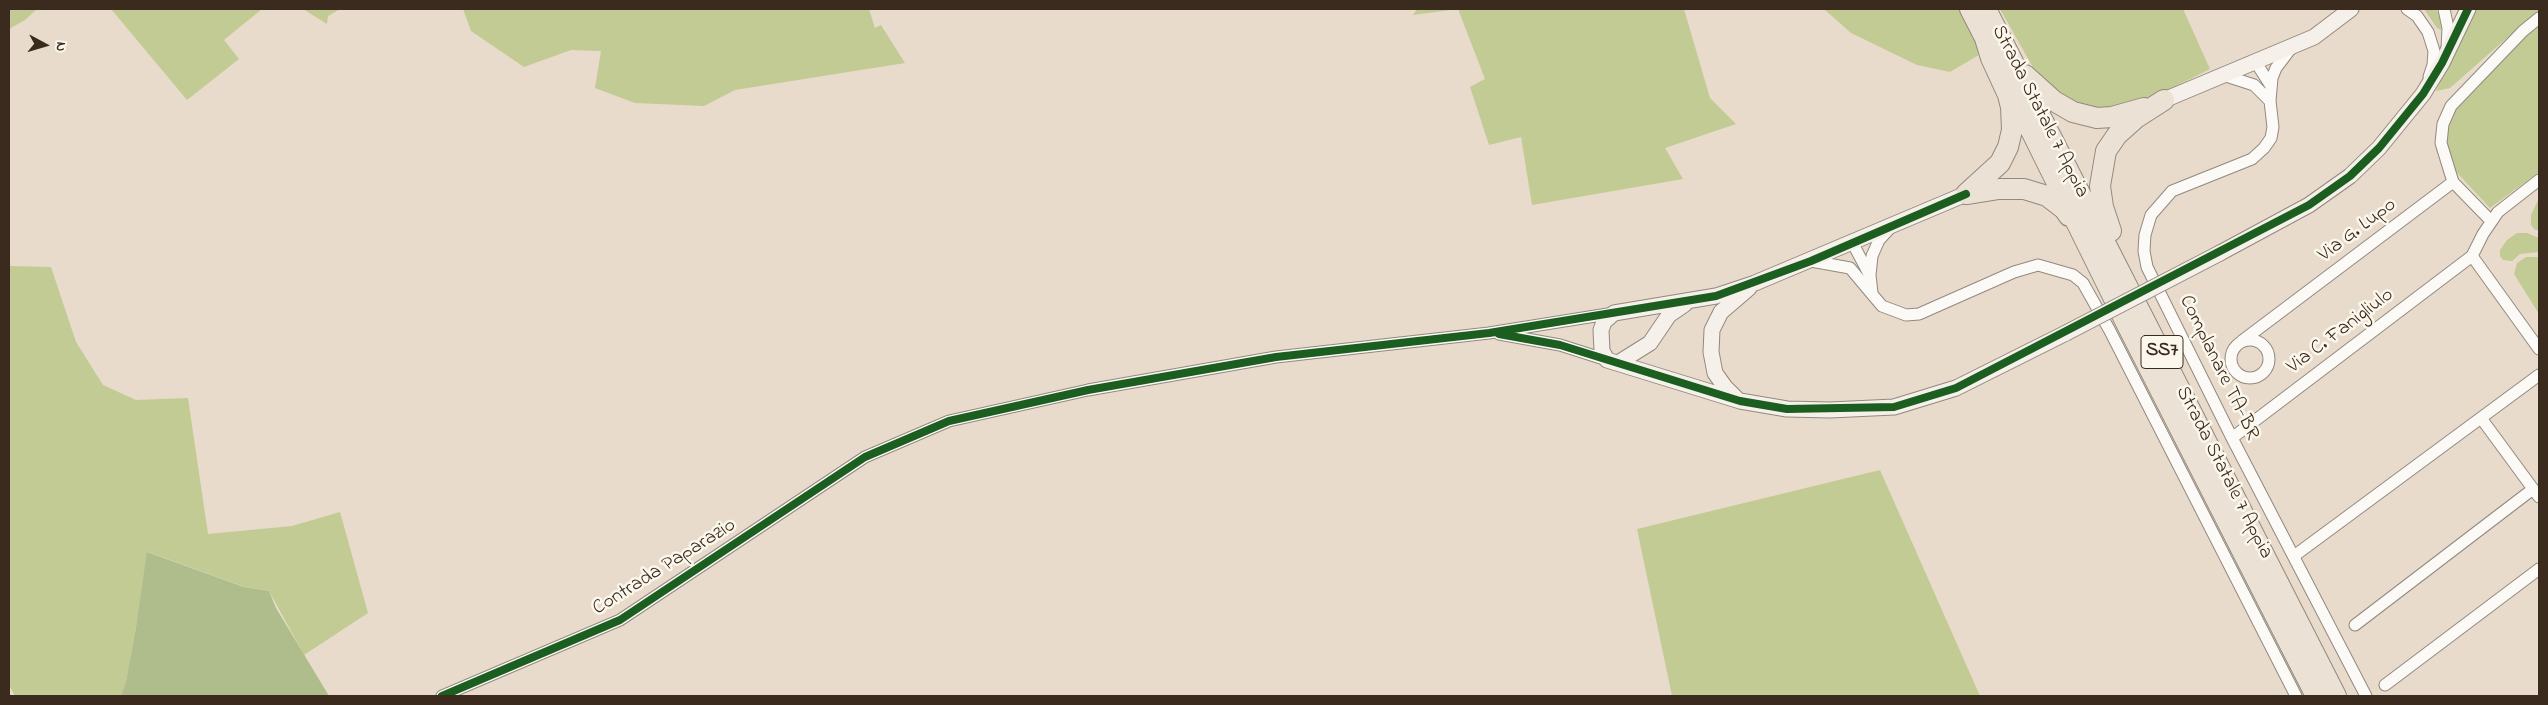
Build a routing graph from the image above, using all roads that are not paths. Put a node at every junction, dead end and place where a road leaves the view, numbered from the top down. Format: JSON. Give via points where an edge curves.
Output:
{"nodes":[{"id":1,"x":1970,"y":9,"type":"edge"},
{"id":2,"x":1986,"y":9,"type":"edge"},
{"id":3,"x":2407,"y":9,"type":"edge"},
{"id":4,"x":2444,"y":9,"type":"edge"},
{"id":5,"x":2468,"y":9,"type":"edge"},
{"id":6,"x":2351,"y":10,"type":"edge"},
{"id":7,"x":2539,"y":18,"type":"edge"},
{"id":8,"x":1984,"y":35,"type":"junction"},
{"id":9,"x":2292,"y":47,"type":"junction"},
{"id":10,"x":2447,"y":52,"type":"junction"},
{"id":11,"x":2255,"y":61,"type":"junction"},
{"id":12,"x":2014,"y":65,"type":"junction"},
{"id":13,"x":2221,"y":75,"type":"junction"},
{"id":14,"x":2271,"y":86,"type":"junction"},
{"id":15,"x":2259,"y":88,"type":"junction"},
{"id":16,"x":2423,"y":94,"type":"junction"},
{"id":17,"x":2164,"y":100,"type":"junction"},
{"id":18,"x":2270,"y":101,"type":"junction"},
{"id":19,"x":2539,"y":180,"type":"edge"},
{"id":20,"x":2453,"y":182,"type":"junction"},
{"id":21,"x":1966,"y":194,"type":"junction"},
{"id":22,"x":2491,"y":221,"type":"junction"},
{"id":23,"x":1891,"y":226,"type":"junction"},
{"id":24,"x":1852,"y":242,"type":"junction"},
{"id":25,"x":2472,"y":256,"type":"junction"},
{"id":26,"x":1811,"y":261,"type":"junction"},
{"id":27,"x":2097,"y":261,"type":"junction"},
{"id":28,"x":1864,"y":276,"type":"junction"},
{"id":29,"x":2126,"y":282,"type":"junction"},
{"id":30,"x":1755,"y":283,"type":"junction"},
{"id":31,"x":1688,"y":302,"type":"junction"},
{"id":32,"x":1614,"y":313,"type":"junction"},
{"id":33,"x":1490,"y":333,"type":"junction"},
{"id":34,"x":2242,"y":342,"type":"dead end"},
{"id":35,"x":2539,"y":349,"type":"edge"},
{"id":36,"x":1613,"y":361,"type":"junction"},
{"id":37,"x":2539,"y":374,"type":"edge"},
{"id":38,"x":1740,"y":401,"type":"junction"},
{"id":39,"x":2481,"y":418,"type":"junction"},
{"id":40,"x":2232,"y":438,"type":"junction"},
{"id":41,"x":2536,"y":493,"type":"edge"},
{"id":42,"x":2294,"y":556,"type":"junction"},
{"id":43,"x":2539,"y":569,"type":"edge"},
{"id":44,"x":2354,"y":625,"type":"dead end"},
{"id":45,"x":2385,"y":685,"type":"dead end"},
{"id":46,"x":442,"y":696,"type":"edge"},
{"id":47,"x":2296,"y":696,"type":"edge"},
{"id":48,"x":2316,"y":696,"type":"edge"},
{"id":49,"x":2336,"y":696,"type":"edge"},
{"id":50,"x":2366,"y":696,"type":"edge"}],
"edges":[{"from":1,"to":8,"type":"highway","name":"Strada Statale 7 Appia","number":"SS7"},
{"from":2,"to":12,"type":"highway","name":"Strada Statale 7 Appia","number":"SS7"},
{"from":3,"to":16,"type":"street","via":[[2417,16],[2428,32],[2434,51],[2433,65]]},
{"from":4,"to":10,"type":"street","via":[[2448,28]]},
{"from":5,"to":10,"type":"street"},
{"from":6,"to":9,"type":"street","via":[[2314,37]]},
{"from":7,"to":20,"type":"street","via":[[2451,106],[2443,124],[2441,143]]},
{"from":8,"to":21,"type":"highway","via":[[2008,95],[2012,130],[2000,163]]},
{"from":8,"to":27,"type":"highway","name":"Strada Statale 7 Appia","number":"SS7"},
{"from":9,"to":11,"type":"street"},
{"from":9,"to":14,"type":"street","name":"Complanare TA-BR","via":[[2276,68]]},
{"from":10,"to":16,"type":"street"},
{"from":11,"to":13,"type":"street"},
{"from":11,"to":14,"type":"street"},
{"from":11,"to":15,"type":"street","via":[[2254,76]]},
{"from":12,"to":17,"type":"highway","via":[[2054,102],[2073,112],[2097,118],[2130,114]]},
{"from":12,"to":29,"type":"highway","name":"Strada Statale 7 Appia","number":"SS7"},
{"from":13,"to":15,"type":"street","via":[[2244,80]]},
{"from":13,"to":17,"type":"street"},
{"from":14,"to":18,"type":"street","name":"Complanare TA-BR"},
{"from":15,"to":18,"type":"street"},
{"from":16,"to":38,"type":"street","bridge":true,"via":[[2379,148],[2350,176],[2309,205],[1956,388],[1894,407],[1787,409]]},
{"from":17,"to":29,"type":"highway","via":[[2117,135],[2106,151],[2102,170],[2103,207]]},
{"from":18,"to":40,"type":"street","name":"Complanare TA-BR","via":[[2273,127],[2264,148],[2252,159],[2172,191],[2151,215],[2145,235],[2147,267]]},
{"from":19,"to":22,"type":"street"},
{"from":20,"to":22,"type":"street"},
{"from":20,"to":34,"type":"street","name":"Via G. Lupo"},
{"from":21,"to":23,"type":"street"},
{"from":21,"to":27,"type":"highway","via":[[1998,188],[2024,189],[2047,196],[2064,208]]},
{"from":22,"to":25,"type":"street"},
{"from":23,"to":24,"type":"street"},
{"from":23,"to":28,"type":"street","via":[[1879,240]]},
{"from":24,"to":26,"type":"street"},
{"from":24,"to":28,"type":"street"},
{"from":25,"to":35,"type":"street"},
{"from":25,"to":40,"type":"street","name":"Via C. Fanigliulo"},
{"from":26,"to":28,"type":"street","via":[[1850,268]]},
{"from":26,"to":30,"type":"street"},
{"from":27,"to":48,"type":"highway","name":"Strada Statale 7 Appia","number":"SS7"},
{"from":28,"to":47,"type":"street","via":[[1882,306],[1895,312],[1918,314],[2014,272],[2038,265],[2073,275],[2083,284],[2115,340]]},
{"from":29,"to":49,"type":"highway","name":"Strada Statale 7 Appia","number":"SS7"},
{"from":30,"to":31,"type":"street"},
{"from":30,"to":38,"type":"street","via":[[1721,312],[1712,330],[1711,352],[1715,373]]},
{"from":31,"to":32,"type":"street"},
{"from":31,"to":36,"type":"street","via":[[1669,315],[1650,343]]},
{"from":32,"to":33,"type":"street"},
{"from":32,"to":36,"type":"street","via":[[1601,330],[1602,351]]},
{"from":33,"to":36,"type":"street","via":[[1560,345]]},
{"from":33,"to":46,"type":"street","name":"Contrada Paparazio","via":[[1276,357],[1088,390],[949,421],[865,457],[620,620]]},
{"from":36,"to":38,"type":"street"},
{"from":37,"to":39,"type":"street"},
{"from":39,"to":41,"type":"street"},
{"from":39,"to":42,"type":"street"},
{"from":40,"to":42,"type":"street","name":"Complanare TA-BR"},
{"from":41,"to":44,"type":"street"},
{"from":42,"to":50,"type":"street","name":"Complanare TA-BR"},
{"from":43,"to":45,"type":"street"}]}
